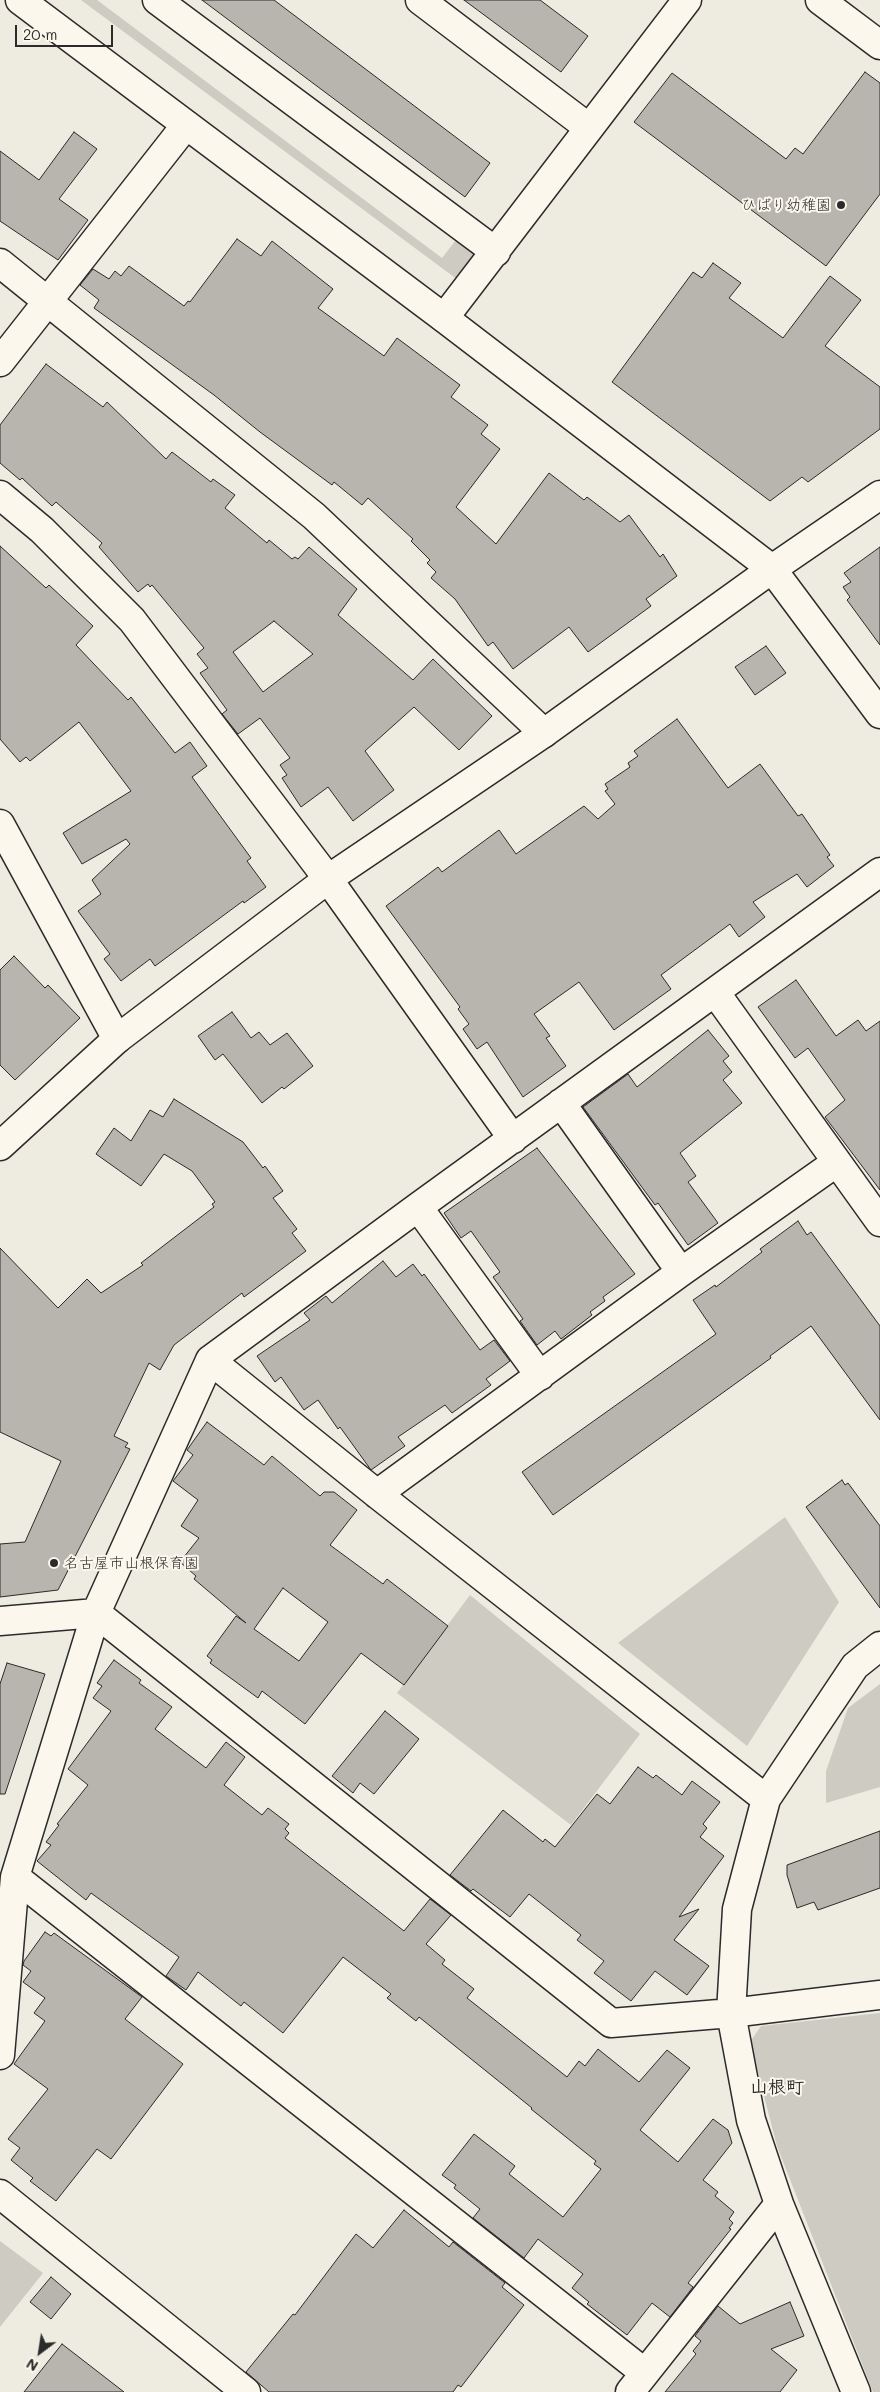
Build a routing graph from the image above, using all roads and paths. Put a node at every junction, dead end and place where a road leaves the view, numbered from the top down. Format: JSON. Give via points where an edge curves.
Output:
{"nodes":[{"id":1,"x":20,"y":0,"type":"edge"},
{"id":2,"x":157,"y":0,"type":"edge"},
{"id":3,"x":420,"y":0,"type":"edge"},
{"id":4,"x":820,"y":0,"type":"edge"},
{"id":5,"x":684,"y":1,"type":"edge"},
{"id":6,"x":880,"y":45,"type":"edge"},
{"id":7,"x":186,"y":125,"type":"junction"},
{"id":8,"x":589,"y":128,"type":"junction"},
{"id":9,"x":496,"y":252,"type":"junction"},
{"id":10,"x":0,"y":263,"type":"edge"},
{"id":11,"x":48,"y":300,"type":"junction"},
{"id":12,"x":444,"y":318,"type":"junction"},
{"id":13,"x":0,"y":362,"type":"edge"},
{"id":14,"x":0,"y":495,"type":"edge"},
{"id":15,"x":880,"y":495,"type":"edge"},
{"id":16,"x":772,"y":569,"type":"junction"},
{"id":17,"x":880,"y":714,"type":"edge"},
{"id":18,"x":544,"y":733,"type":"junction"},
{"id":19,"x":0,"y":824,"type":"edge"},
{"id":20,"x":880,"y":872,"type":"edge"},
{"id":21,"x":328,"y":879,"type":"junction"},
{"id":22,"x":714,"y":992,"type":"junction"},
{"id":23,"x":117,"y":1039,"type":"junction"},
{"id":24,"x":561,"y":1103,"type":"junction"},
{"id":25,"x":512,"y":1139,"type":"junction"},
{"id":26,"x":0,"y":1146,"type":"edge"},
{"id":27,"x":837,"y":1162,"type":"junction"},
{"id":28,"x":418,"y":1206,"type":"junction"},
{"id":29,"x":880,"y":1222,"type":"edge"},
{"id":30,"x":681,"y":1272,"type":"junction"},
{"id":31,"x":210,"y":1360,"type":"junction"},
{"id":32,"x":540,"y":1376,"type":"junction"},
{"id":33,"x":377,"y":1494,"type":"junction"},
{"id":34,"x":96,"y":1613,"type":"junction"},
{"id":35,"x":0,"y":1620,"type":"edge"},
{"id":36,"x":880,"y":1646,"type":"edge"},
{"id":37,"x":766,"y":1798,"type":"junction"},
{"id":38,"x":15,"y":1877,"type":"junction"},
{"id":39,"x":880,"y":1995,"type":"edge"},
{"id":40,"x":731,"y":2013,"type":"junction"},
{"id":41,"x":0,"y":2055,"type":"edge"},
{"id":42,"x":0,"y":2194,"type":"edge"},
{"id":43,"x":779,"y":2204,"type":"junction"},
{"id":44,"x":637,"y":2383,"type":"edge"},
{"id":45,"x":246,"y":2392,"type":"edge"},
{"id":46,"x":856,"y":2392,"type":"edge"}],
"edges":[{"from":1,"to":7,"type":"street"},
{"from":2,"to":9,"type":"street"},
{"from":3,"to":8,"type":"street"},
{"from":4,"to":6,"type":"street"},
{"from":5,"to":8,"type":"street"},
{"from":7,"to":11,"type":"street"},
{"from":7,"to":12,"type":"street"},
{"from":8,"to":9,"type":"street"},
{"from":9,"to":12,"type":"street"},
{"from":10,"to":11,"type":"street"},
{"from":11,"to":13,"type":"street"},
{"from":11,"to":18,"type":"street","via":[[314,516]]},
{"from":12,"to":16,"type":"street"},
{"from":14,"to":21,"type":"street","via":[[42,530],[132,620]]},
{"from":15,"to":16,"type":"street"},
{"from":16,"to":17,"type":"street"},
{"from":16,"to":18,"type":"street"},
{"from":18,"to":21,"type":"street"},
{"from":19,"to":23,"type":"street"},
{"from":20,"to":22,"type":"street"},
{"from":21,"to":23,"type":"street"},
{"from":21,"to":25,"type":"street"},
{"from":22,"to":24,"type":"street"},
{"from":22,"to":27,"type":"street"},
{"from":23,"to":26,"type":"street"},
{"from":24,"to":25,"type":"street"},
{"from":24,"to":30,"type":"street"},
{"from":25,"to":28,"type":"street"},
{"from":27,"to":29,"type":"street"},
{"from":27,"to":30,"type":"street"},
{"from":28,"to":31,"type":"street"},
{"from":28,"to":32,"type":"street"},
{"from":30,"to":32,"type":"street"},
{"from":31,"to":33,"type":"street"},
{"from":31,"to":34,"type":"street"},
{"from":32,"to":33,"type":"street"},
{"from":33,"to":37,"type":"street"},
{"from":34,"to":35,"type":"street"},
{"from":34,"to":38,"type":"street"},
{"from":34,"to":40,"type":"street","via":[[611,2023]]},
{"from":36,"to":37,"type":"street","via":[[854,1666]]},
{"from":37,"to":40,"type":"street","via":[[737,1909]]},
{"from":38,"to":41,"type":"street"},
{"from":38,"to":44,"type":"street"},
{"from":39,"to":40,"type":"street"},
{"from":40,"to":43,"type":"street","via":[[752,2120]]},
{"from":42,"to":45,"type":"street"},
{"from":43,"to":44,"type":"street"},
{"from":43,"to":46,"type":"street"}]}
